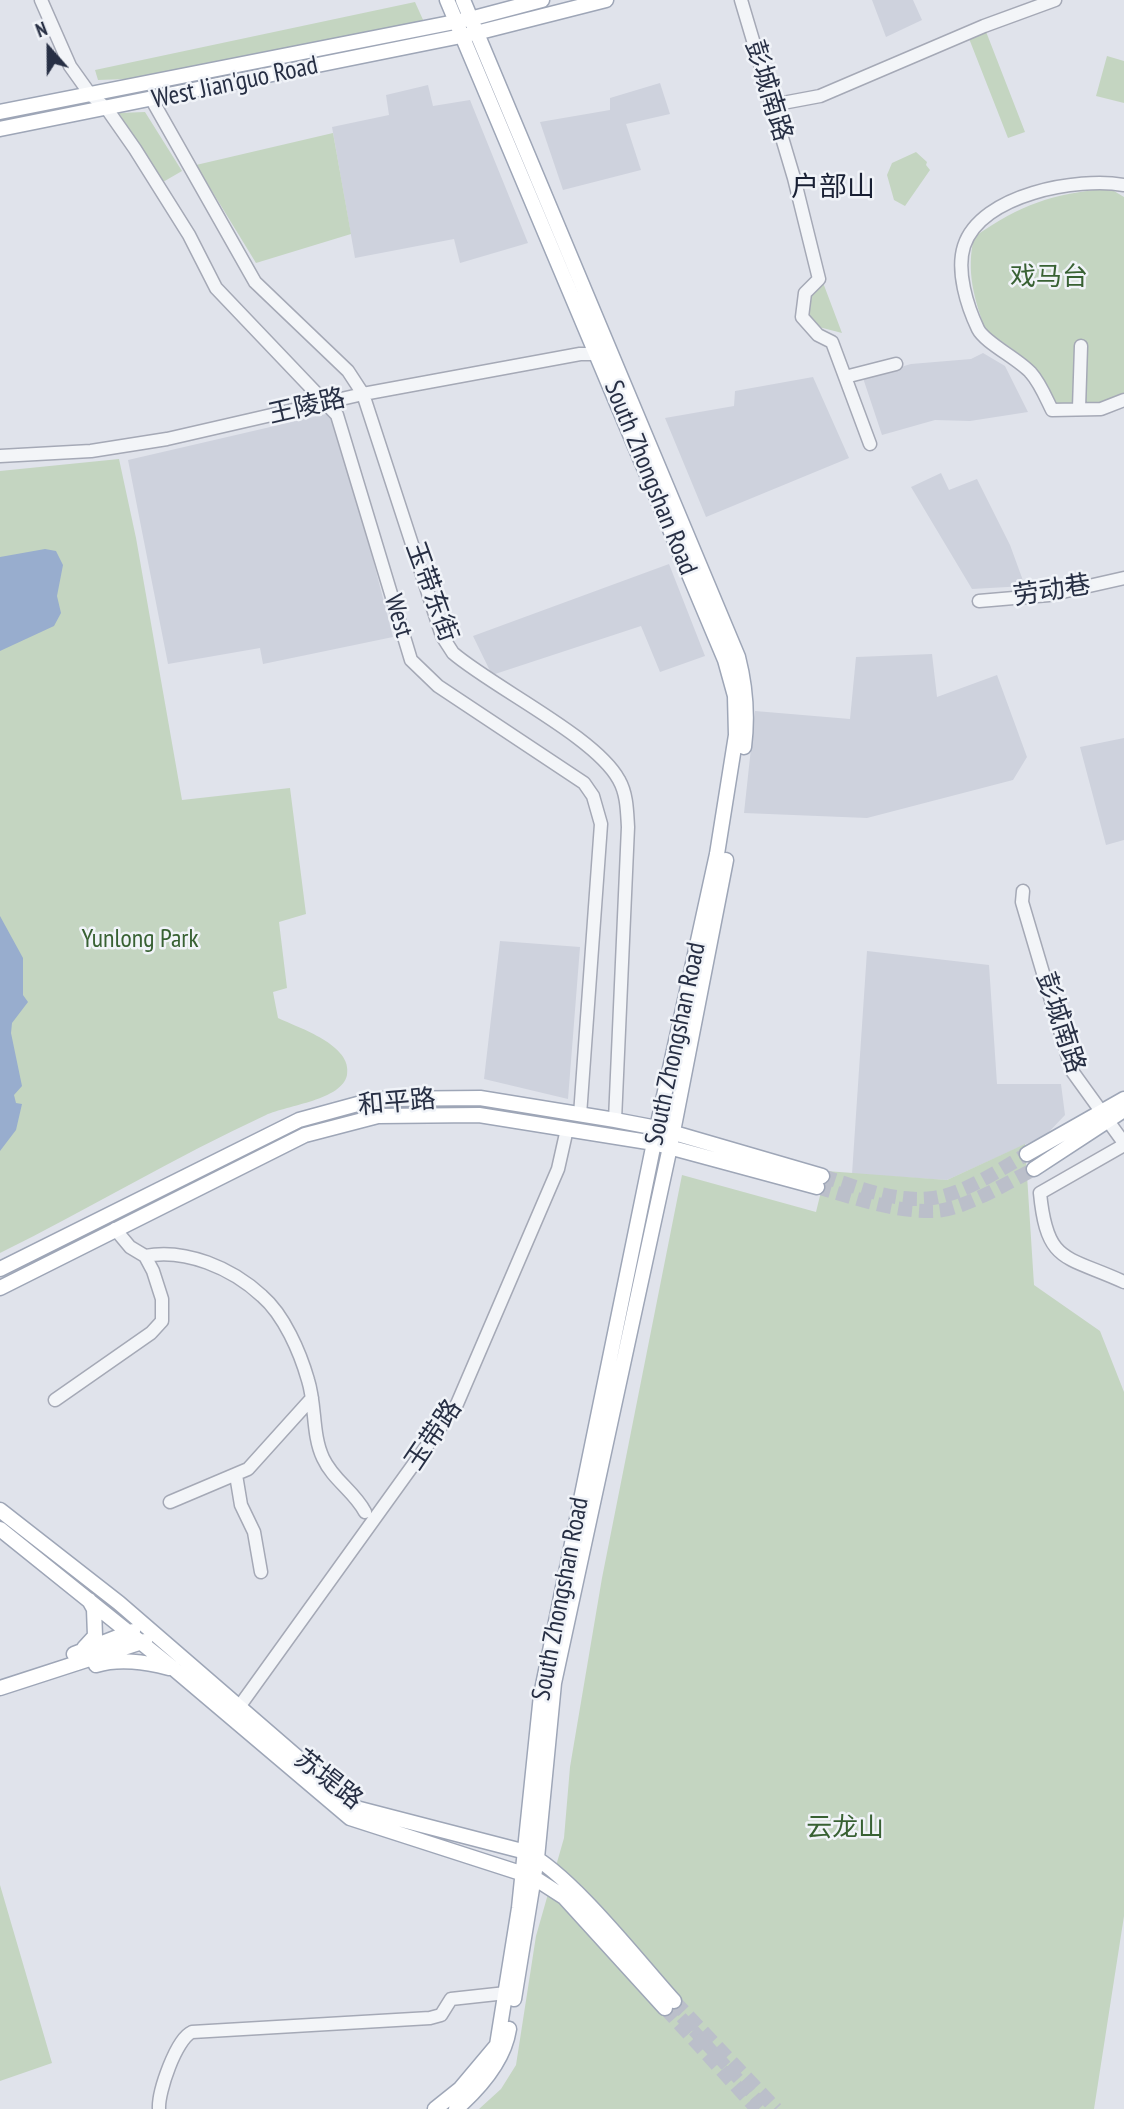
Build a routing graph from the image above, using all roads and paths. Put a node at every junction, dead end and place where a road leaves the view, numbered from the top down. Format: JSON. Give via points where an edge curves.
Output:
{"nodes":[{"id":1,"x":41,"y":0,"type":"edge"},
{"id":2,"x":447,"y":0,"type":"edge"},
{"id":3,"x":463,"y":0,"type":"edge"},
{"id":4,"x":542,"y":0,"type":"edge"},
{"id":5,"x":606,"y":0,"type":"edge"},
{"id":6,"x":740,"y":0,"type":"edge"},
{"id":7,"x":1055,"y":0,"type":"edge"},
{"id":8,"x":463,"y":20,"type":"junction"},
{"id":9,"x":469,"y":34,"type":"junction"},
{"id":10,"x":90,"y":94,"type":"junction"},
{"id":11,"x":152,"y":100,"type":"junction"},
{"id":12,"x":772,"y":105,"type":"junction"},
{"id":13,"x":107,"y":109,"type":"junction"},
{"id":14,"x":0,"y":112,"type":"edge"},
{"id":15,"x":0,"y":129,"type":"edge"},
{"id":16,"x":1124,"y":185,"type":"edge"},
{"id":17,"x":1080,"y":346,"type":"dead end"},
{"id":18,"x":606,"y":354,"type":"junction"},
{"id":19,"x":896,"y":364,"type":"dead end"},
{"id":20,"x":845,"y":377,"type":"junction"},
{"id":21,"x":358,"y":395,"type":"junction"},
{"id":22,"x":1124,"y":400,"type":"edge"},
{"id":23,"x":331,"y":402,"type":"junction"},
{"id":24,"x":1079,"y":408,"type":"junction"},
{"id":25,"x":870,"y":444,"type":"dead end"},
{"id":26,"x":0,"y":456,"type":"edge"},
{"id":27,"x":1124,"y":578,"type":"edge"},
{"id":28,"x":979,"y":601,"type":"dead end"},
{"id":29,"x":1023,"y":891,"type":"dead end"},
{"id":30,"x":1124,"y":1099,"type":"edge"},
{"id":31,"x":1124,"y":1110,"type":"edge"},
{"id":32,"x":580,"y":1115,"type":"junction"},
{"id":33,"x":1105,"y":1116,"type":"junction"},
{"id":34,"x":615,"y":1120,"type":"junction"},
{"id":35,"x":657,"y":1128,"type":"junction"},
{"id":36,"x":567,"y":1129,"type":"junction"},
{"id":37,"x":671,"y":1140,"type":"junction"},
{"id":38,"x":654,"y":1143,"type":"junction"},
{"id":39,"x":1124,"y":1144,"type":"edge"},
{"id":40,"x":1027,"y":1154,"type":"tunnel mouth"},
{"id":41,"x":1034,"y":1169,"type":"tunnel mouth"},
{"id":42,"x":819,"y":1182,"type":"tunnel mouth"},
{"id":43,"x":115,"y":1230,"type":"junction"},
{"id":44,"x":145,"y":1256,"type":"junction"},
{"id":45,"x":0,"y":1269,"type":"edge"},
{"id":46,"x":1124,"y":1282,"type":"edge"},
{"id":47,"x":0,"y":1288,"type":"edge"},
{"id":48,"x":312,"y":1398,"type":"junction"},
{"id":49,"x":55,"y":1400,"type":"dead end"},
{"id":50,"x":236,"y":1475,"type":"junction"},
{"id":51,"x":170,"y":1502,"type":"dead end"},
{"id":52,"x":0,"y":1510,"type":"edge"},
{"id":53,"x":365,"y":1512,"type":"dead end"},
{"id":54,"x":0,"y":1529,"type":"edge"},
{"id":55,"x":261,"y":1572,"type":"dead end"},
{"id":56,"x":89,"y":1600,"type":"junction"},
{"id":57,"x":144,"y":1626,"type":"junction"},
{"id":58,"x":129,"y":1633,"type":"junction"},
{"id":59,"x":156,"y":1636,"type":"junction"},
{"id":60,"x":141,"y":1642,"type":"junction"},
{"id":61,"x":81,"y":1652,"type":"junction"},
{"id":62,"x":174,"y":1669,"type":"junction"},
{"id":63,"x":40,"y":1675,"type":"junction"},
{"id":64,"x":0,"y":1678,"type":"edge"},
{"id":65,"x":0,"y":1688,"type":"edge"},
{"id":66,"x":241,"y":1714,"type":"junction"},
{"id":67,"x":259,"y":1733,"type":"junction"},
{"id":68,"x":531,"y":1855,"type":"junction"},
{"id":69,"x":528,"y":1875,"type":"junction"},
{"id":70,"x":506,"y":1993,"type":"junction"},
{"id":71,"x":159,"y":2109,"type":"edge"},
{"id":72,"x":435,"y":2109,"type":"edge"},
{"id":73,"x":456,"y":2109,"type":"edge"}],
"edges":[{"from":1,"to":10,"type":"street","name":"West","via":[[69,66]]},
{"from":2,"to":8,"type":"main road","name":"South Zhongshan Road"},
{"from":3,"to":8,"type":"main road","name":"South Zhongshan Road"},
{"from":4,"to":8,"type":"main road","name":"West Jian'guo Road"},
{"from":5,"to":9,"type":"main road","name":"West Jian'guo Road"},
{"from":6,"to":12,"type":"street","name":"彭城南路"},
{"from":7,"to":12,"type":"street","via":[[820,96]]},
{"from":8,"to":9,"type":"main road","name":"South Zhongshan Road"},
{"from":8,"to":10,"type":"main road","name":"West Jian'guo Road"},
{"from":9,"to":11,"type":"main road","name":"West Jian'guo Road"},
{"from":9,"to":18,"type":"main road","name":"South Zhongshan Road"},
{"from":10,"to":13,"type":"street","name":"West"},
{"from":10,"to":14,"type":"main road","name":"West Jian'guo Road"},
{"from":11,"to":13,"type":"main road","name":"West Jian'guo Road"},
{"from":11,"to":21,"type":"street","name":"玉带东街","via":[[255,282],[348,370]]},
{"from":12,"to":20,"type":"street","name":"彭城南路","via":[[819,279],[805,293],[802,317],[818,335],[832,342]]},
{"from":13,"to":15,"type":"main road","name":"West Jian'guo Road"},
{"from":13,"to":23,"type":"street","name":"West","via":[[189,235],[216,288]]},
{"from":16,"to":24,"type":"street","via":[[1072,185],[1008,201],[973,229],[964,247],[961,276],[980,333],[1033,374],[1052,410]]},
{"from":17,"to":24,"type":"street"},
{"from":18,"to":21,"type":"street","name":"王陵路","via":[[580,354]]},
{"from":18,"to":35,"type":"main road","name":"South Zhongshan Road","via":[[735,696],[736,735],[718,854]]},
{"from":18,"to":37,"type":"main road","name":"South Zhongshan Road","via":[[738,657],[745,687],[747,717],[729,842]]},
{"from":19,"to":20,"type":"street"},
{"from":20,"to":25,"type":"street","name":"彭城南路"},
{"from":21,"to":23,"type":"street","name":"王陵路"},
{"from":21,"to":34,"type":"street","name":"玉带东街","via":[[442,636],[453,653],[600,755],[620,780],[628,827]]},
{"from":22,"to":24,"type":"street","via":[[1101,409]]},
{"from":23,"to":26,"type":"street","name":"王陵路","via":[[167,439],[91,451]]},
{"from":23,"to":32,"type":"street","name":"West","via":[[411,660],[438,686],[584,783],[599,810]]},
{"from":27,"to":28,"type":"street","name":"劳动巷","via":[[1049,595]]},
{"from":29,"to":33,"type":"street","name":"彭城南路","via":[[1022,902],[1072,1072]]},
{"from":30,"to":33,"type":"main road"},
{"from":31,"to":33,"type":"main road"},
{"from":32,"to":34,"type":"main road","name":"和平路"},
{"from":32,"to":45,"type":"main road","name":"和平路","via":[[480,1098],[376,1099],[299,1120]]},
{"from":33,"to":39,"type":"street","name":"彭城南路"},
{"from":33,"to":40,"type":"main road"},
{"from":33,"to":41,"type":"main road"},
{"from":34,"to":35,"type":"main road","name":"和平路"},
{"from":35,"to":37,"type":"main road","name":"和平路"},
{"from":35,"to":38,"type":"main road","name":"South Zhongshan Road"},
{"from":36,"to":38,"type":"main road","name":"和平路"},
{"from":36,"to":43,"type":"main road","name":"和平路","via":[[479,1115],[378,1116],[305,1135]]},
{"from":36,"to":66,"type":"street","name":"玉带路","via":[[558,1169],[457,1404]]},
{"from":37,"to":38,"type":"main road","name":"和平路"},
{"from":37,"to":42,"type":"main road","name":"和平路"},
{"from":37,"to":68,"type":"main road","name":"South Zhongshan Road","via":[[554,1683]]},
{"from":38,"to":68,"type":"main road","name":"South Zhongshan Road","via":[[541,1695]]},
{"from":39,"to":46,"type":"street","via":[[1040,1193],[1044,1227],[1055,1251]]},
{"from":43,"to":44,"type":"street"},
{"from":43,"to":47,"type":"main road","name":"和平路"},
{"from":44,"to":48,"type":"street","via":[[190,1256],[261,1294],[288,1334]]},
{"from":44,"to":49,"type":"street","via":[[160,1292],[162,1321],[151,1334]]},
{"from":48,"to":50,"type":"street","via":[[259,1459]]},
{"from":48,"to":53,"type":"street","via":[[321,1456]]},
{"from":50,"to":51,"type":"street"},
{"from":50,"to":55,"type":"street"},
{"from":52,"to":57,"type":"main road","name":"苏堤路"},
{"from":54,"to":56,"type":"main road","name":"苏堤路"},
{"from":56,"to":58,"type":"main road","name":"苏堤路"},
{"from":56,"to":61,"type":"main road","via":[[95,1636]]},
{"from":57,"to":58,"type":"main road"},
{"from":57,"to":59,"type":"main road","name":"苏堤路"},
{"from":58,"to":60,"type":"main road","name":"苏堤路"},
{"from":58,"to":61,"type":"main road"},
{"from":59,"to":60,"type":"main road"},
{"from":59,"to":66,"type":"main road","name":"苏堤路"},
{"from":60,"to":62,"type":"main road","name":"苏堤路"},
{"from":60,"to":63,"type":"main road"},
{"from":61,"to":64,"type":"main road"},
{"from":62,"to":63,"type":"main road","via":[[147,1662],[110,1661],[71,1673]]},
{"from":62,"to":66,"type":"main road","name":"苏堤路"},
{"from":63,"to":65,"type":"main road"},
{"from":66,"to":67,"type":"main road","name":"苏堤路"},
{"from":67,"to":68,"type":"main road","name":"苏堤路","via":[[356,1808]]},
{"from":67,"to":69,"type":"main road","name":"苏堤路","via":[[350,1818]]},
{"from":68,"to":69,"type":"main road","name":"South Zhongshan Road"},
{"from":68,"to":69,"type":"main road","name":"苏堤路","via":[[569,1886],[669,2004],[564,1897]]},
{"from":69,"to":70,"type":"main road","name":"South Zhongshan Road"},
{"from":69,"to":73,"type":"main road","name":"South Zhongshan Road","via":[[506,2049],[474,2093]]},
{"from":70,"to":71,"type":"street","via":[[451,1998],[441,2015],[430,2018],[192,2032],[179,2043]]},
{"from":70,"to":72,"type":"main road","name":"South Zhongshan Road","via":[[497,2045],[460,2089]]}]}
